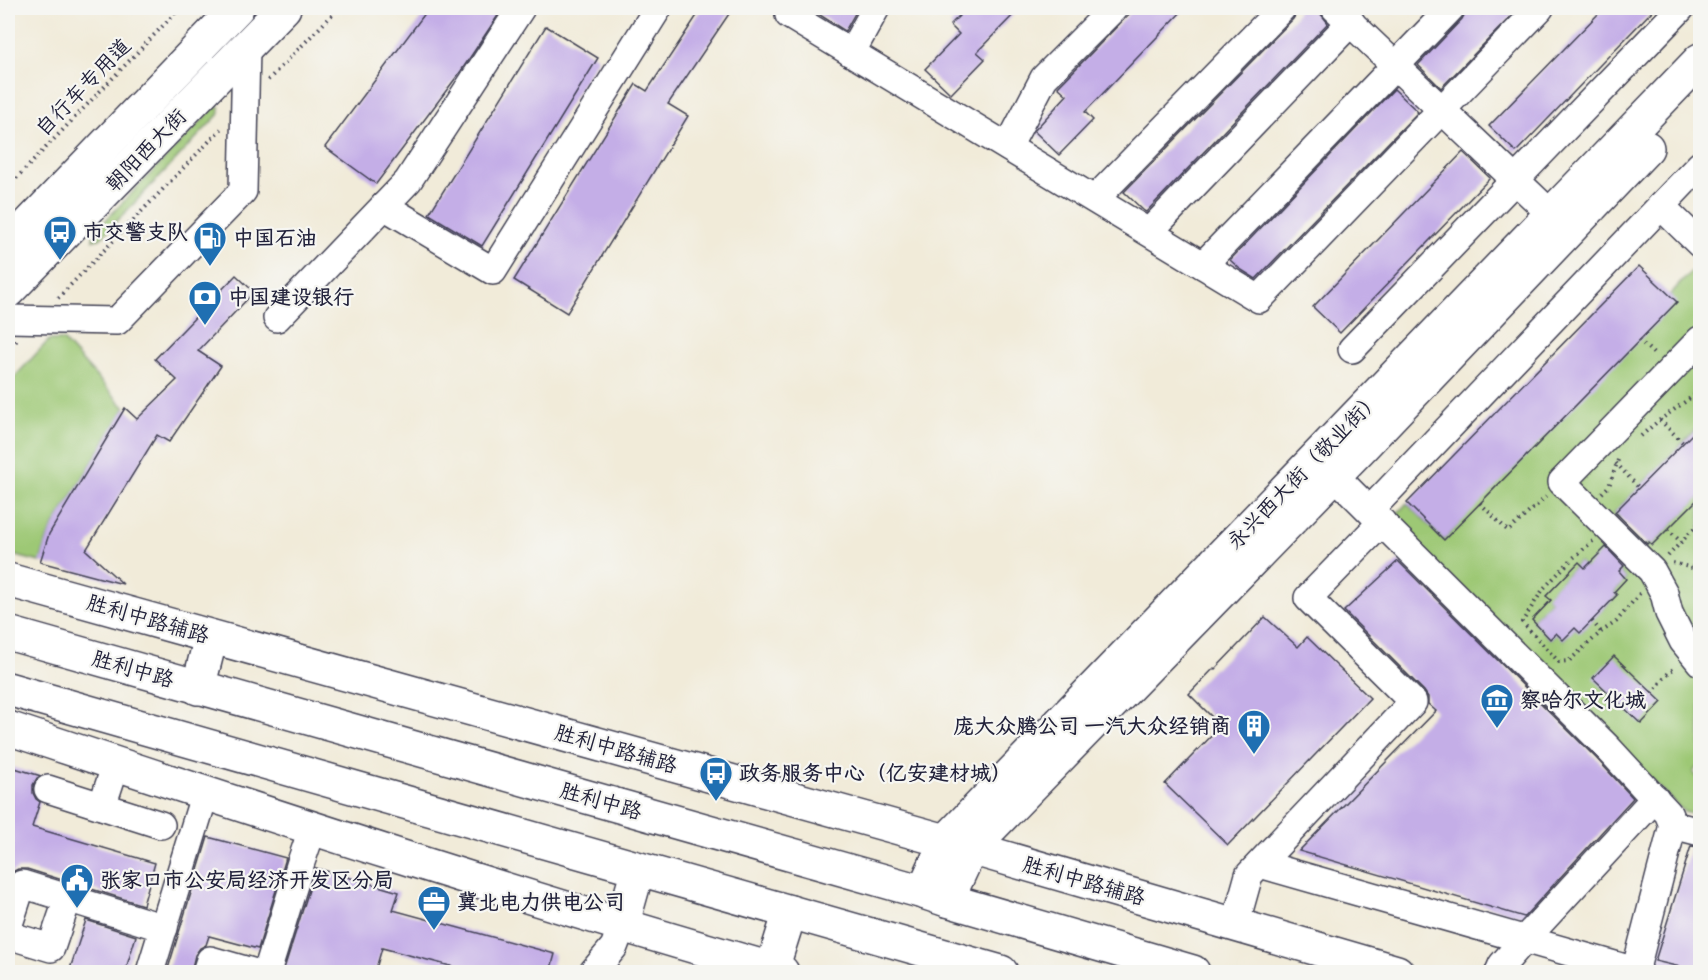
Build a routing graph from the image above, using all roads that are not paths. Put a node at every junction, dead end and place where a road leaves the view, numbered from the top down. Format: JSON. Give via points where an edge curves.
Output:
{"nodes":[{"id":1,"x":237,"y":8,"type":"edge"},
{"id":2,"x":284,"y":8,"type":"edge"},
{"id":3,"x":521,"y":8,"type":"edge"},
{"id":4,"x":658,"y":8,"type":"edge"},
{"id":5,"x":793,"y":8,"type":"edge"},
{"id":6,"x":876,"y":8,"type":"edge"},
{"id":7,"x":1114,"y":8,"type":"edge"},
{"id":8,"x":1282,"y":8,"type":"edge"},
{"id":9,"x":1451,"y":8,"type":"edge"},
{"id":10,"x":1540,"y":8,"type":"edge"},
{"id":11,"x":1681,"y":8,"type":"edge"},
{"id":12,"x":1347,"y":13,"type":"edge"},
{"id":13,"x":246,"y":47,"type":"junction"},
{"id":14,"x":851,"y":53,"type":"junction"},
{"id":15,"x":1701,"y":60,"type":"edge"},
{"id":16,"x":1395,"y":64,"type":"junction"},
{"id":17,"x":1701,"y":92,"type":"edge"},
{"id":18,"x":1442,"y":109,"type":"junction"},
{"id":19,"x":1008,"y":147,"type":"junction"},
{"id":20,"x":1698,"y":174,"type":"edge"},
{"id":21,"x":1516,"y":180,"type":"junction"},
{"id":22,"x":1095,"y":199,"type":"junction"},
{"id":23,"x":384,"y":206,"type":"junction"},
{"id":24,"x":1661,"y":206,"type":"junction"},
{"id":25,"x":1551,"y":214,"type":"junction"},
{"id":26,"x":1149,"y":232,"type":"junction"},
{"id":27,"x":1701,"y":244,"type":"edge"},
{"id":28,"x":8,"y":246,"type":"edge"},
{"id":29,"x":1203,"y":265,"type":"junction"},
{"id":30,"x":8,"y":291,"type":"edge"},
{"id":31,"x":277,"y":318,"type":"dead end"},
{"id":32,"x":8,"y":319,"type":"edge"},
{"id":33,"x":1701,"y":340,"type":"edge"},
{"id":34,"x":1352,"y":349,"type":"dead end"},
{"id":35,"x":1334,"y":475,"type":"junction"},
{"id":36,"x":1376,"y":516,"type":"junction"},
{"id":37,"x":8,"y":580,"type":"edge"},
{"id":38,"x":8,"y":633,"type":"edge"},
{"id":39,"x":211,"y":637,"type":"junction"},
{"id":40,"x":1699,"y":661,"type":"edge"},
{"id":41,"x":198,"y":688,"type":"junction"},
{"id":42,"x":8,"y":689,"type":"edge"},
{"id":43,"x":8,"y":728,"type":"edge"},
{"id":44,"x":183,"y":739,"type":"junction"},
{"id":45,"x":116,"y":764,"type":"junction"},
{"id":46,"x":170,"y":781,"type":"junction"},
{"id":47,"x":48,"y":789,"type":"dead end"},
{"id":48,"x":205,"y":793,"type":"junction"},
{"id":49,"x":1655,"y":798,"type":"junction"},
{"id":50,"x":102,"y":806,"type":"junction"},
{"id":51,"x":161,"y":825,"type":"dead end"},
{"id":52,"x":1673,"y":825,"type":"junction"},
{"id":53,"x":313,"y":827,"type":"junction"},
{"id":54,"x":1701,"y":832,"type":"edge"},
{"id":55,"x":959,"y":844,"type":"junction"},
{"id":56,"x":1260,"y":864,"type":"junction"},
{"id":57,"x":638,"y":869,"type":"junction"},
{"id":58,"x":935,"y":896,"type":"junction"},
{"id":59,"x":68,"y":898,"type":"junction"},
{"id":60,"x":790,"y":912,"type":"junction"},
{"id":61,"x":1235,"y":925,"type":"junction"},
{"id":62,"x":622,"y":926,"type":"junction"},
{"id":63,"x":8,"y":927,"type":"edge"},
{"id":64,"x":164,"y":928,"type":"junction"},
{"id":65,"x":8,"y":934,"type":"edge"},
{"id":66,"x":1524,"y":940,"type":"junction"},
{"id":67,"x":775,"y":971,"type":"edge"},
{"id":68,"x":150,"y":972,"type":"edge"},
{"id":69,"x":206,"y":972,"type":"edge"},
{"id":70,"x":252,"y":972,"type":"edge"},
{"id":71,"x":267,"y":972,"type":"edge"},
{"id":72,"x":593,"y":972,"type":"edge"},
{"id":73,"x":1001,"y":972,"type":"edge"},
{"id":74,"x":1193,"y":972,"type":"edge"},
{"id":75,"x":1397,"y":972,"type":"edge"},
{"id":76,"x":1498,"y":972,"type":"edge"},
{"id":77,"x":1637,"y":972,"type":"edge"}],
"edges":[{"from":1,"to":28,"type":"main road","name":"朝阳西大街"},
{"from":2,"to":13,"type":"main road","name":"朝阳西大街"},
{"from":3,"to":23,"type":"lane","via":[[408,181]]},
{"from":4,"to":23,"type":"lane","via":[[494,271]]},
{"from":5,"to":14,"type":"lane","via":[[789,15]]},
{"from":6,"to":14,"type":"lane"},
{"from":7,"to":19,"type":"lane","via":[[1044,78]]},
{"from":8,"to":22,"type":"lane"},
{"from":9,"to":16,"type":"lane"},
{"from":10,"to":18,"type":"lane"},
{"from":11,"to":21,"type":"lane"},
{"from":12,"to":16,"type":"lane"},
{"from":12,"to":26,"type":"lane"},
{"from":13,"to":30,"type":"main road","name":"朝阳西大街"},
{"from":13,"to":32,"type":"lane","via":[[243,191],[117,321]]},
{"from":14,"to":19,"type":"lane"},
{"from":15,"to":25,"type":"main road","name":"永兴西大街（敬业街）"},
{"from":16,"to":18,"type":"lane"},
{"from":16,"to":29,"type":"lane"},
{"from":17,"to":35,"type":"main road","name":"永兴西大街（敬业街）"},
{"from":18,"to":21,"type":"lane"},
{"from":18,"to":29,"type":"lane","via":[[1259,299]]},
{"from":19,"to":22,"type":"lane"},
{"from":20,"to":24,"type":"lane"},
{"from":21,"to":25,"type":"lane"},
{"from":21,"to":34,"type":"lane"},
{"from":22,"to":26,"type":"lane"},
{"from":23,"to":31,"type":"lane"},
{"from":24,"to":27,"type":"lane"},
{"from":24,"to":36,"type":"lane"},
{"from":25,"to":55,"type":"main road","name":"永兴西大街（敬业街）"},
{"from":26,"to":29,"type":"lane"},
{"from":33,"to":40,"type":"lane","via":[[1562,482],[1652,571],[1683,641]]},
{"from":35,"to":36,"type":"lane"},
{"from":35,"to":55,"type":"main road","name":"永兴西大街（敬业街）"},
{"from":36,"to":49,"type":"lane"},
{"from":36,"to":56,"type":"lane","via":[[1308,598],[1413,702]]},
{"from":37,"to":39,"type":"main road","name":"胜利中路辅路"},
{"from":38,"to":41,"type":"main road","name":"胜利中路"},
{"from":39,"to":41,"type":"main road"},
{"from":39,"to":55,"type":"main road","name":"胜利中路辅路"},
{"from":41,"to":44,"type":"main road"},
{"from":41,"to":58,"type":"main road","name":"胜利中路"},
{"from":42,"to":44,"type":"main road"},
{"from":43,"to":45,"type":"main road"},
{"from":44,"to":46,"type":"main road"},
{"from":44,"to":57,"type":"main road"},
{"from":45,"to":46,"type":"main road"},
{"from":45,"to":50,"type":"lane"},
{"from":46,"to":48,"type":"main road"},
{"from":47,"to":50,"type":"lane"},
{"from":48,"to":53,"type":"main road"},
{"from":48,"to":64,"type":"lane"},
{"from":49,"to":52,"type":"lane"},
{"from":49,"to":66,"type":"lane"},
{"from":50,"to":51,"type":"lane"},
{"from":52,"to":54,"type":"lane"},
{"from":52,"to":77,"type":"lane"},
{"from":53,"to":62,"type":"main road"},
{"from":53,"to":71,"type":"lane"},
{"from":55,"to":58,"type":"main road","name":"永兴西大街（敬业街）"},
{"from":55,"to":61,"type":"main road","name":"胜利中路辅路"},
{"from":56,"to":61,"type":"lane","via":[[1249,875]]},
{"from":56,"to":66,"type":"lane"},
{"from":57,"to":60,"type":"main road"},
{"from":57,"to":62,"type":"main road"},
{"from":58,"to":74,"type":"main road","name":"胜利中路"},
{"from":59,"to":63,"type":"lane","via":[[22,884]]},
{"from":59,"to":64,"type":"lane"},
{"from":59,"to":65,"type":"lane","via":[[51,948]]},
{"from":60,"to":67,"type":"main road"},
{"from":60,"to":73,"type":"main road"},
{"from":61,"to":75,"type":"main road","name":"胜利中路辅路"},
{"from":62,"to":67,"type":"main road"},
{"from":62,"to":72,"type":"lane","via":[[614,947]]},
{"from":64,"to":68,"type":"lane"},
{"from":66,"to":76,"type":"lane"},
{"from":66,"to":77,"type":"lane"},
{"from":69,"to":70,"type":"lane","via":[[210,960]]}]}
